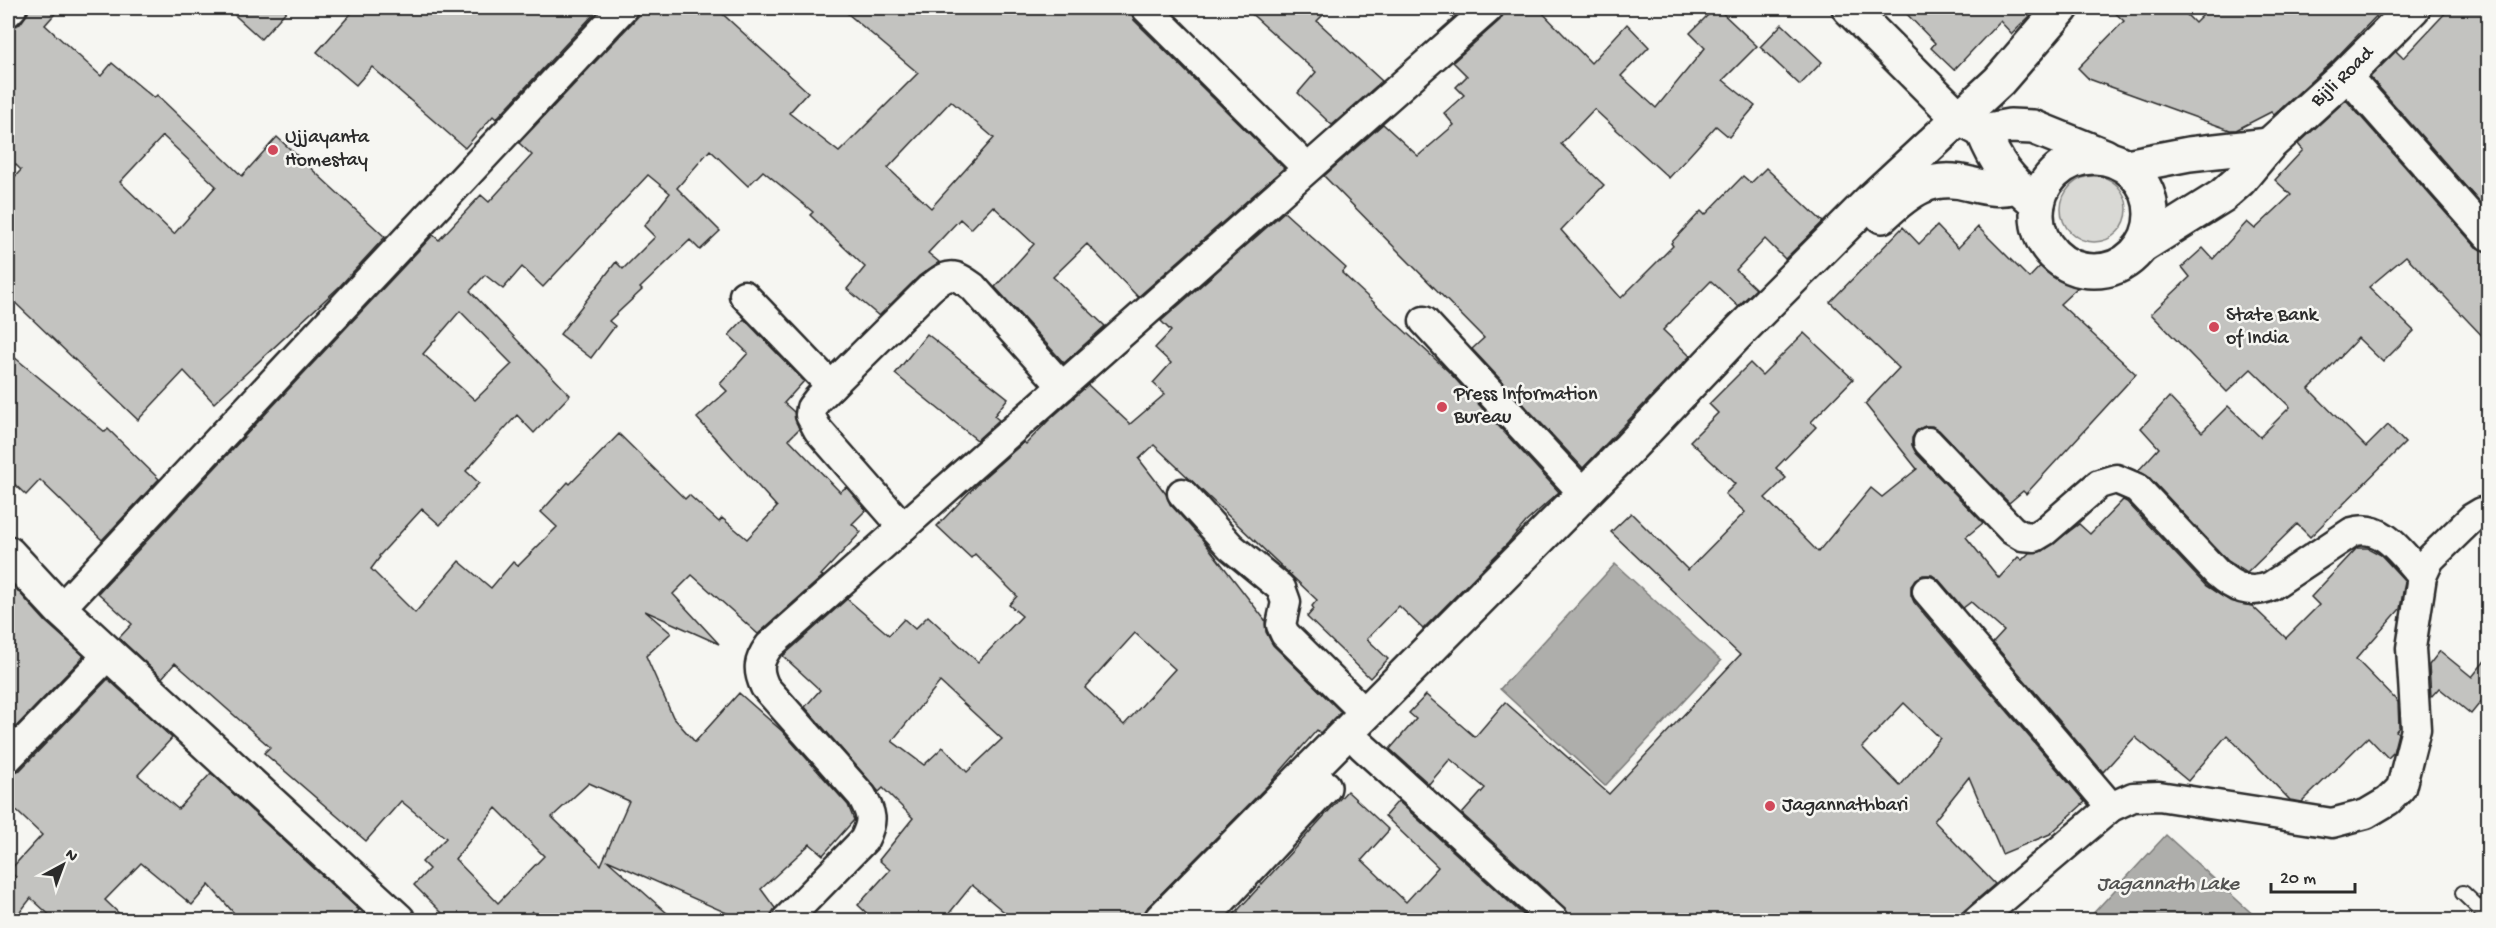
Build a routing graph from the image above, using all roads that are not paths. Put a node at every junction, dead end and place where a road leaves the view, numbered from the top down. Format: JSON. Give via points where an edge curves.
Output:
{"nodes":[{"id":1,"x":12,"y":8,"type":"edge"},
{"id":2,"x":622,"y":8,"type":"edge"},
{"id":3,"x":1146,"y":8,"type":"edge"},
{"id":4,"x":1489,"y":8,"type":"edge"},
{"id":5,"x":1849,"y":8,"type":"edge"},
{"id":6,"x":2062,"y":8,"type":"edge"},
{"id":7,"x":2414,"y":8,"type":"edge"},
{"id":8,"x":8,"y":12,"type":"edge"},
{"id":9,"x":2346,"y":75,"type":"junction"},
{"id":10,"x":1971,"y":125,"type":"junction"},
{"id":11,"x":2269,"y":145,"type":"junction"},
{"id":12,"x":2120,"y":162,"type":"junction"},
{"id":13,"x":1307,"y":168,"type":"junction"},
{"id":14,"x":2027,"y":195,"type":"junction"},
{"id":15,"x":2488,"y":236,"type":"edge"},
{"id":16,"x":2142,"y":246,"type":"junction"},
{"id":17,"x":744,"y":295,"type":"dead end"},
{"id":18,"x":1425,"y":321,"type":"dead end"},
{"id":19,"x":831,"y":386,"type":"junction"},
{"id":20,"x":1062,"y":386,"type":"junction"},
{"id":21,"x":1928,"y":442,"type":"dead end"},
{"id":22,"x":1182,"y":493,"type":"dead end"},
{"id":23,"x":1584,"y":494,"type":"junction"},
{"id":24,"x":2488,"y":512,"type":"edge"},
{"id":25,"x":903,"y":527,"type":"junction"},
{"id":26,"x":8,"y":553,"type":"edge"},
{"id":27,"x":2422,"y":576,"type":"junction"},
{"id":28,"x":1928,"y":591,"type":"dead end"},
{"id":29,"x":60,"y":609,"type":"junction"},
{"id":30,"x":109,"y":654,"type":"junction"},
{"id":31,"x":1366,"y":714,"type":"junction"},
{"id":32,"x":1362,"y":746,"type":"junction"},
{"id":33,"x":8,"y":758,"type":"edge"},
{"id":34,"x":2111,"y":807,"type":"junction"},
{"id":35,"x":2463,"y":893,"type":"dead end"},
{"id":36,"x":2488,"y":916,"type":"edge"},
{"id":37,"x":398,"y":921,"type":"edge"},
{"id":38,"x":786,"y":921,"type":"edge"},
{"id":39,"x":1161,"y":921,"type":"edge"},
{"id":40,"x":1200,"y":921,"type":"edge"},
{"id":41,"x":1554,"y":921,"type":"edge"},
{"id":42,"x":1978,"y":921,"type":"edge"}],
"edges":[{"from":1,"to":8,"type":"street"},
{"from":2,"to":29,"type":"street"},
{"from":3,"to":13,"type":"street"},
{"from":4,"to":13,"type":"street"},
{"from":5,"to":10,"type":"street"},
{"from":6,"to":10,"type":"street","via":[[1999,81]]},
{"from":7,"to":9,"type":"street","name":"Bijli Road"},
{"from":9,"to":11,"type":"street","name":"Bijli Road"},
{"from":9,"to":15,"type":"street"},
{"from":10,"to":12,"type":"street","via":[[2033,127]]},
{"from":10,"to":14,"type":"street"},
{"from":10,"to":23,"type":"street","via":[[1873,198]]},
{"from":11,"to":12,"type":"street"},
{"from":11,"to":16,"type":"street","name":"Bijli Road","via":[[2223,196]]},
{"from":12,"to":14,"type":"street","via":[[2091,156],[2071,161],[2053,173],[2041,190]]},
{"from":12,"to":16,"type":"street","via":[[2144,185],[2152,206],[2151,227]]},
{"from":13,"to":20,"type":"street"},
{"from":14,"to":16,"type":"street","via":[[2050,250],[2066,264],[2086,271],[2108,270],[2127,261]]},
{"from":14,"to":32,"type":"street","via":[[1942,179],[1924,184],[1898,201]]},
{"from":17,"to":19,"type":"street"},
{"from":18,"to":23,"type":"street"},
{"from":19,"to":20,"type":"street","via":[[946,276],[956,276],[973,287]]},
{"from":19,"to":25,"type":"street","via":[[811,408],[813,423]]},
{"from":20,"to":25,"type":"street"},
{"from":21,"to":27,"type":"street","via":[[2012,530],[2029,538],[2045,531],[2099,484],[2116,479],[2137,488],[2217,573],[2230,585],[2244,590],[2259,591],[2271,586],[2362,529],[2382,534]]},
{"from":22,"to":31,"type":"street","via":[[1231,547],[1281,588],[1286,602],[1281,626],[1285,634]]},
{"from":23,"to":31,"type":"street"},
{"from":24,"to":27,"type":"street","via":[[2472,518],[2430,559]]},
{"from":25,"to":38,"type":"street","via":[[761,657],[759,675],[765,687],[862,796],[872,823],[864,840]]},
{"from":26,"to":29,"type":"street"},
{"from":27,"to":34,"type":"street","via":[[2411,648],[2416,729],[2401,788],[2388,801],[2366,814],[2332,823],[2159,796],[2133,797]]},
{"from":28,"to":34,"type":"street"},
{"from":29,"to":30,"type":"street"},
{"from":30,"to":33,"type":"street"},
{"from":30,"to":37,"type":"street"},
{"from":31,"to":39,"type":"street"},
{"from":32,"to":40,"type":"street"},
{"from":32,"to":41,"type":"street"},
{"from":34,"to":42,"type":"street"},
{"from":35,"to":36,"type":"lane"}]}
